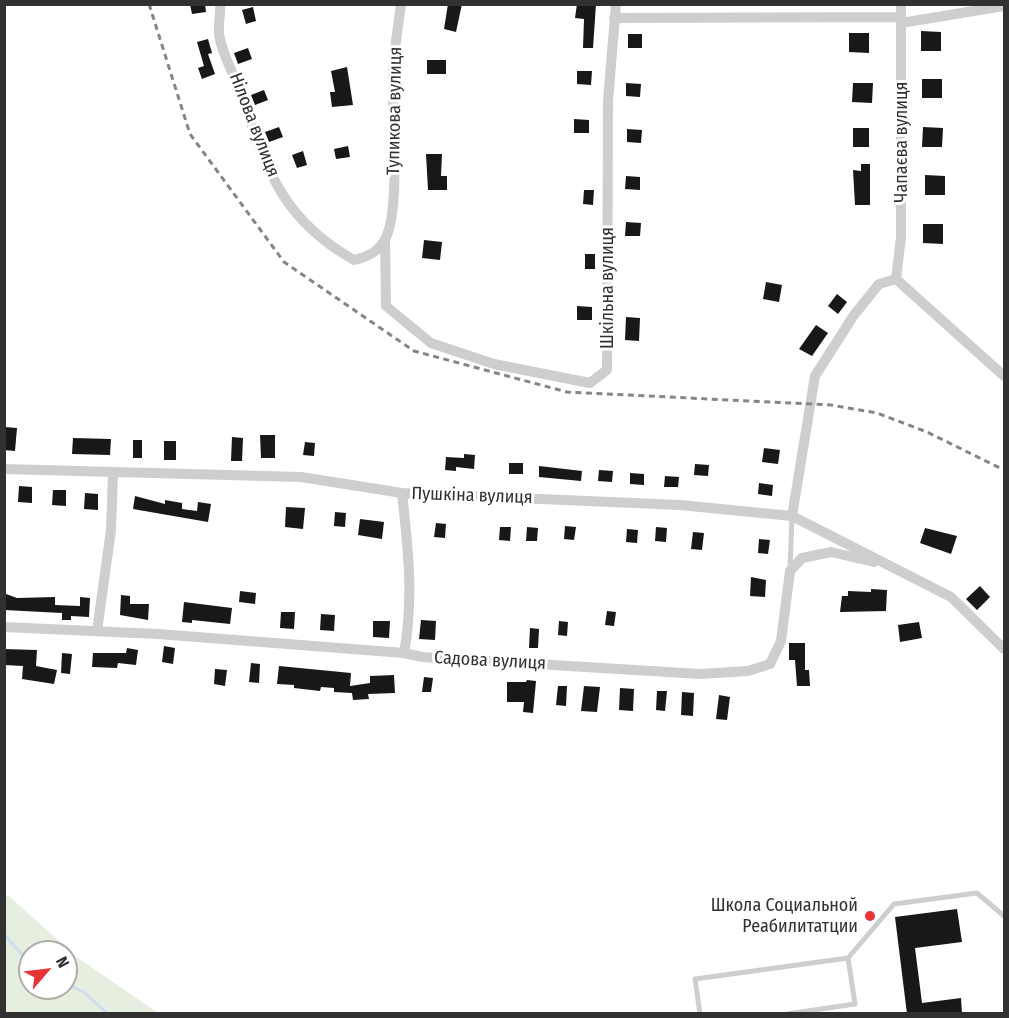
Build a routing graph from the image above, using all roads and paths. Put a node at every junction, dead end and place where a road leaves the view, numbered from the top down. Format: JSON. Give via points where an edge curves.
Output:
{"nodes":[{"id":1,"x":220,"y":4,"type":"edge"},
{"id":2,"x":401,"y":4,"type":"edge"},
{"id":3,"x":616,"y":4,"type":"edge"},
{"id":4,"x":688,"y":4,"type":"edge"},
{"id":5,"x":761,"y":4,"type":"edge"},
{"id":6,"x":824,"y":4,"type":"edge"},
{"id":7,"x":901,"y":4,"type":"edge"},
{"id":8,"x":1005,"y":6,"type":"edge"},
{"id":9,"x":688,"y":17,"type":"junction"},
{"id":10,"x":763,"y":17,"type":"junction"},
{"id":11,"x":824,"y":17,"type":"junction"},
{"id":12,"x":614,"y":18,"type":"junction"},
{"id":13,"x":901,"y":20,"type":"junction"},
{"id":14,"x":385,"y":241,"type":"junction"},
{"id":15,"x":896,"y":279,"type":"junction"},
{"id":16,"x":1005,"y":376,"type":"edge"},
{"id":17,"x":4,"y":470,"type":"edge"},
{"id":18,"x":113,"y":474,"type":"junction"},
{"id":19,"x":402,"y":493,"type":"junction"},
{"id":20,"x":792,"y":516,"type":"junction"},
{"id":21,"x":891,"y":566,"type":"junction"},
{"id":22,"x":790,"y":571,"type":"junction"},
{"id":23,"x":4,"y":627,"type":"edge"},
{"id":24,"x":98,"y":631,"type":"junction"},
{"id":25,"x":1005,"y":649,"type":"edge"},
{"id":26,"x":404,"y":653,"type":"junction"},
{"id":27,"x":1005,"y":916,"type":"edge"},
{"id":28,"x":848,"y":958,"type":"junction"},
{"id":29,"x":700,"y":1014,"type":"edge"},
{"id":30,"x":786,"y":1014,"type":"edge"}],
"edges":[{"from":1,"to":14,"type":"street","name":"Нілова вулиця","via":[[219,33],[262,156],[283,198],[308,228],[354,260],[370,256]]},
{"from":2,"to":14,"type":"street","name":"Тупикова вулиця","via":[[393,73],[394,169]]},
{"from":3,"to":12,"type":"street","name":"Шкільна вулиця"},
{"from":4,"to":9,"type":"street"},
{"from":5,"to":10,"type":"street"},
{"from":6,"to":11,"type":"street"},
{"from":7,"to":13,"type":"street","name":"Чапаєва вулиця"},
{"from":8,"to":13,"type":"street"},
{"from":9,"to":10,"type":"street"},
{"from":9,"to":12,"type":"street"},
{"from":10,"to":11,"type":"street"},
{"from":11,"to":13,"type":"street"},
{"from":12,"to":14,"type":"street","name":"Шкільна вулиця","via":[[608,102],[608,369],[590,383],[494,364],[431,343],[386,306]]},
{"from":13,"to":15,"type":"street","name":"Чапаєва вулиця","via":[[901,237]]},
{"from":15,"to":16,"type":"street"},
{"from":15,"to":20,"type":"street","via":[[879,284],[815,376]]},
{"from":17,"to":18,"type":"street","name":"Пушкіна вулиця"},
{"from":18,"to":19,"type":"street","name":"Пушкіна вулиця","via":[[301,477]]},
{"from":18,"to":24,"type":"street","via":[[111,530]]},
{"from":19,"to":20,"type":"street","name":"Пушкіна вулиця","via":[[669,504]]},
{"from":19,"to":26,"type":"street","via":[[411,588]]},
{"from":20,"to":21,"type":"street","name":"Пушкіна вулиця"},
{"from":20,"to":22,"type":"lane"},
{"from":21,"to":22,"type":"street","via":[[831,552],[802,558]]},
{"from":21,"to":25,"type":"street","name":"Пушкіна вулиця","via":[[951,597]]},
{"from":22,"to":26,"type":"street","name":"Садова вулиця","via":[[781,641],[770,664],[748,671],[700,674]]},
{"from":23,"to":24,"type":"street","name":"Садова вулиця"},
{"from":24,"to":26,"type":"street","name":"Садова вулиця"},
{"from":27,"to":28,"type":"lane","via":[[977,893],[894,904]]},
{"from":28,"to":29,"type":"lane","via":[[695,979]]},
{"from":28,"to":30,"type":"lane","via":[[855,1004]]}]}
